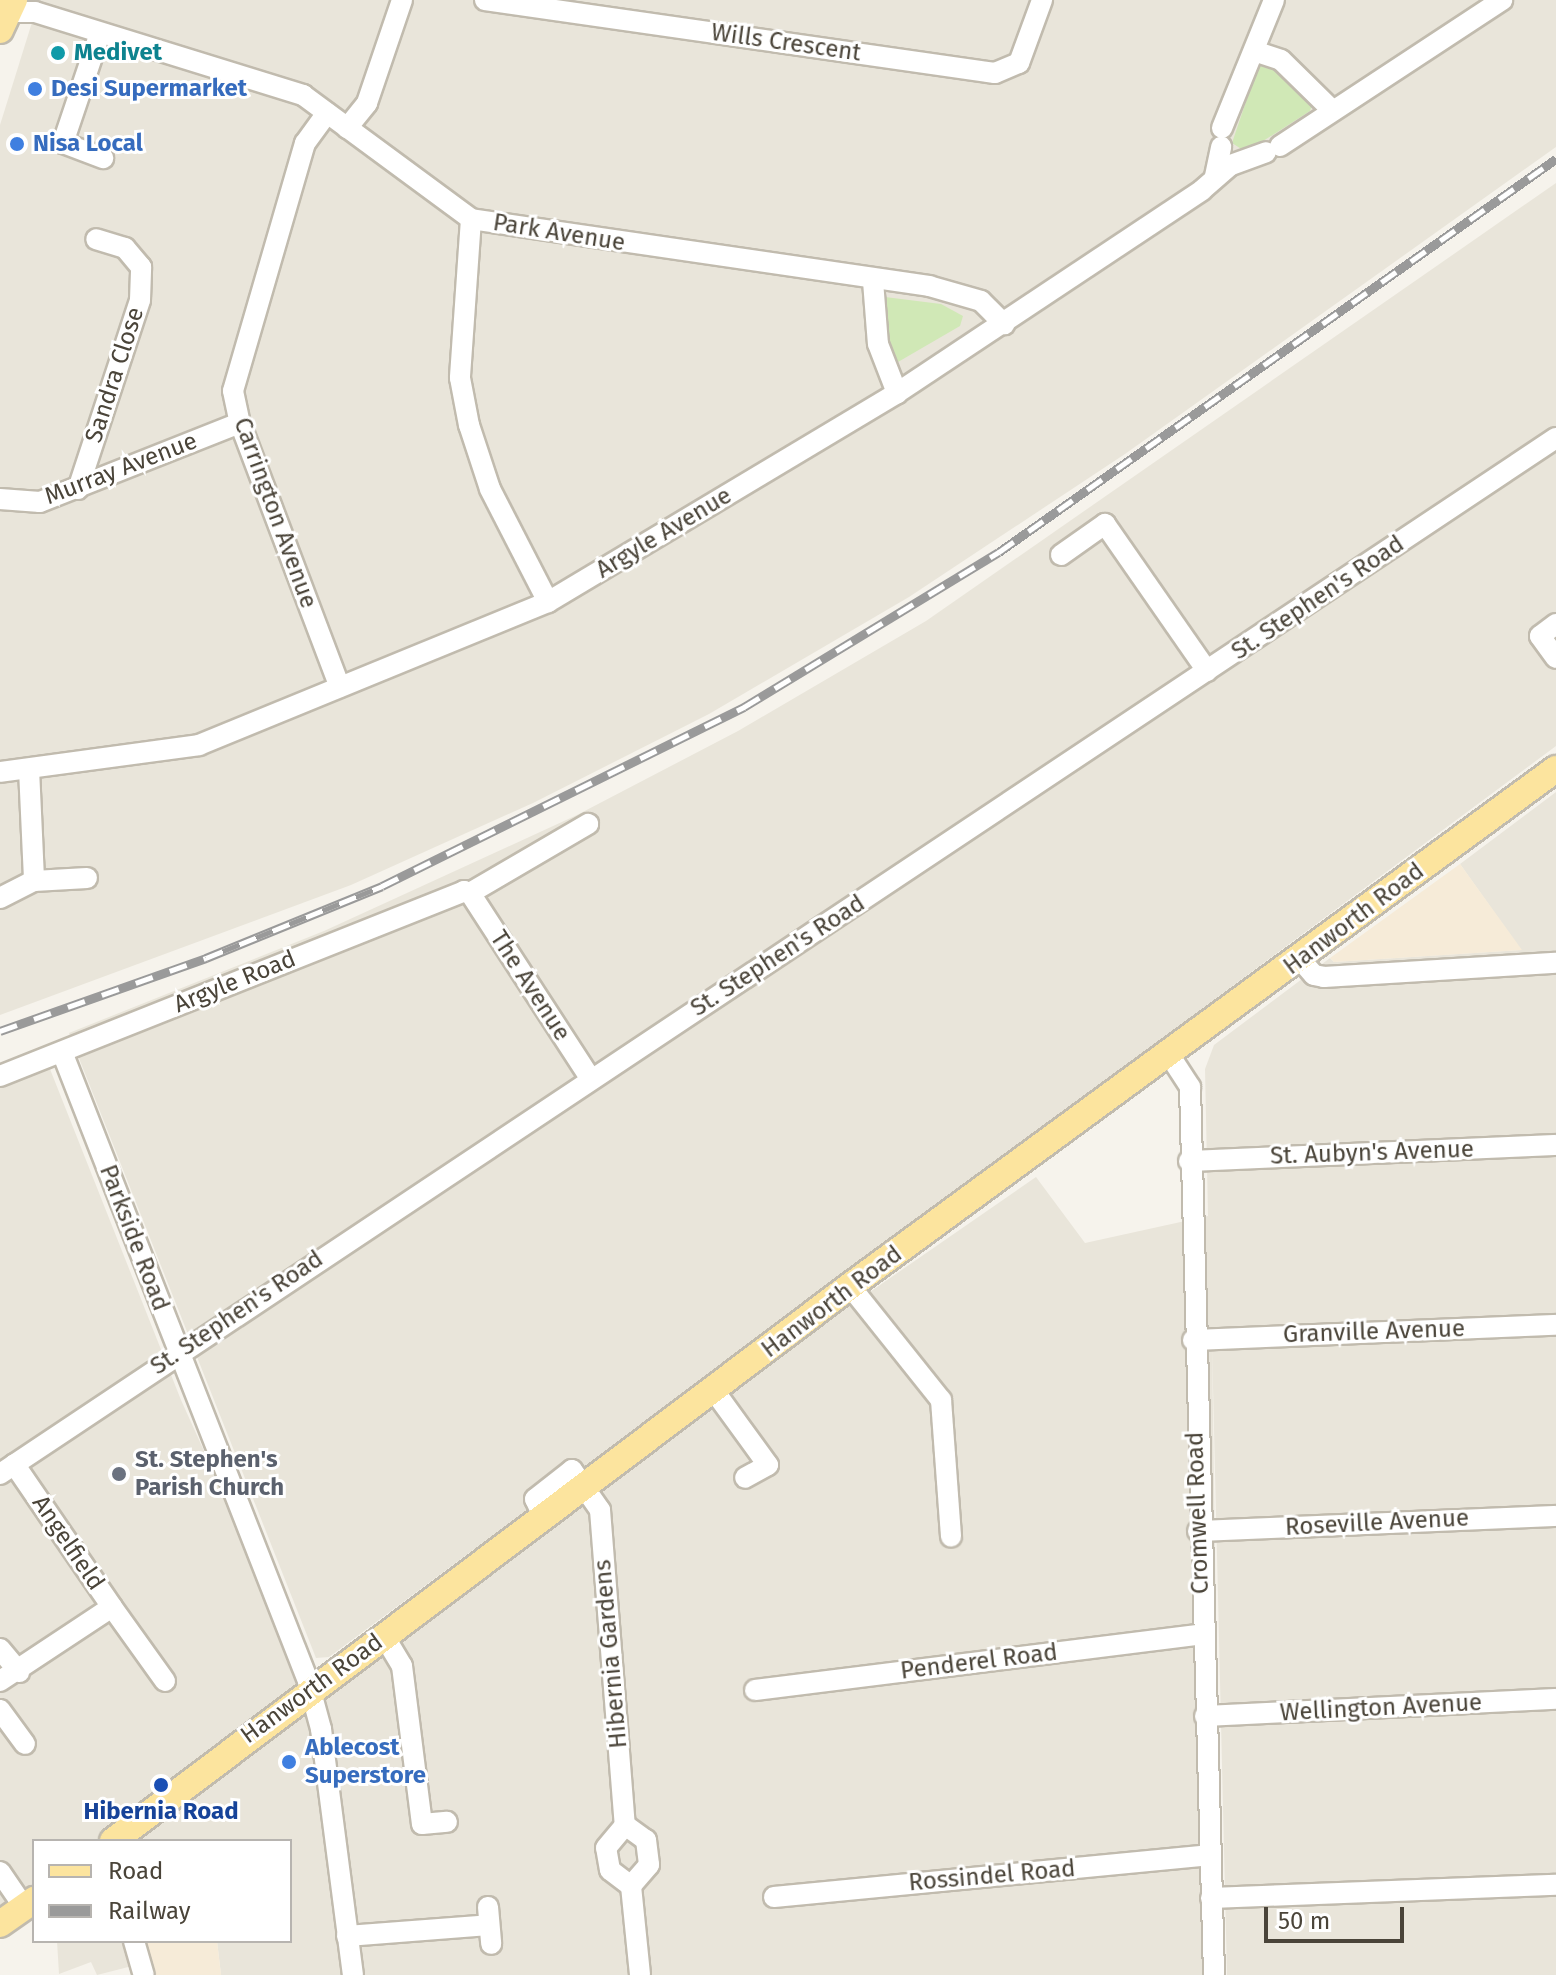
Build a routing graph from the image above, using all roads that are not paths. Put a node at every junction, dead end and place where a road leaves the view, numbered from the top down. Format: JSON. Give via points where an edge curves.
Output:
{"nodes":[{"id":1,"x":402,"y":0,"type":"edge"},
{"id":2,"x":489,"y":0,"type":"edge"},
{"id":3,"x":1042,"y":0,"type":"edge"},
{"id":4,"x":1274,"y":0,"type":"edge"},
{"id":5,"x":1502,"y":0,"type":"edge"},
{"id":6,"x":6,"y":13,"type":"edge"},
{"id":7,"x":100,"y":33,"type":"junction"},
{"id":8,"x":1254,"y":51,"type":"junction"},
{"id":9,"x":1330,"y":108,"type":"junction"},
{"id":10,"x":327,"y":113,"type":"junction"},
{"id":11,"x":347,"y":128,"type":"junction"},
{"id":12,"x":103,"y":158,"type":"dead end"},
{"id":13,"x":1215,"y":176,"type":"junction"},
{"id":14,"x":471,"y":219,"type":"junction"},
{"id":15,"x":96,"y":238,"type":"dead end"},
{"id":16,"x":873,"y":281,"type":"junction"},
{"id":17,"x":1004,"y":324,"type":"junction"},
{"id":18,"x":897,"y":393,"type":"junction"},
{"id":19,"x":240,"y":423,"type":"junction"},
{"id":20,"x":1556,"y":438,"type":"edge"},
{"id":21,"x":78,"y":489,"type":"junction"},
{"id":22,"x":0,"y":499,"type":"edge"},
{"id":23,"x":1061,"y":555,"type":"dead end"},
{"id":24,"x":548,"y":602,"type":"junction"},
{"id":25,"x":1556,"y":624,"type":"edge"},
{"id":26,"x":1556,"y":658,"type":"edge"},
{"id":27,"x":1207,"y":671,"type":"junction"},
{"id":28,"x":340,"y":687,"type":"junction"},
{"id":29,"x":29,"y":769,"type":"junction"},
{"id":30,"x":1556,"y":769,"type":"edge"},
{"id":31,"x":0,"y":772,"type":"edge"},
{"id":32,"x":588,"y":824,"type":"dead end"},
{"id":33,"x":87,"y":878,"type":"dead end"},
{"id":34,"x":34,"y":881,"type":"junction"},
{"id":35,"x":470,"y":893,"type":"junction"},
{"id":36,"x":0,"y":898,"type":"edge"},
{"id":37,"x":1300,"y":959,"type":"junction"},
{"id":38,"x":1556,"y":963,"type":"edge"},
{"id":39,"x":62,"y":1052,"type":"junction"},
{"id":40,"x":1170,"y":1056,"type":"junction"},
{"id":41,"x":0,"y":1076,"type":"edge"},
{"id":42,"x":591,"y":1079,"type":"junction"},
{"id":43,"x":1556,"y":1145,"type":"edge"},
{"id":44,"x":1189,"y":1161,"type":"junction"},
{"id":45,"x":850,"y":1286,"type":"junction"},
{"id":46,"x":1556,"y":1325,"type":"edge"},
{"id":47,"x":1193,"y":1340,"type":"junction"},
{"id":48,"x":177,"y":1352,"type":"junction"},
{"id":49,"x":715,"y":1392,"type":"junction"},
{"id":50,"x":7,"y":1469,"type":"edge"},
{"id":51,"x":745,"y":1478,"type":"dead end"},
{"id":52,"x":586,"y":1487,"type":"junction"},
{"id":53,"x":1556,"y":1516,"type":"edge"},
{"id":54,"x":1198,"y":1531,"type":"junction"},
{"id":55,"x":951,"y":1537,"type":"dead end"},
{"id":56,"x":112,"y":1607,"type":"junction"},
{"id":57,"x":1202,"y":1634,"type":"junction"},
{"id":58,"x":384,"y":1636,"type":"junction"},
{"id":59,"x":0,"y":1649,"type":"edge"},
{"id":60,"x":19,"y":1672,"type":"junction"},
{"id":61,"x":0,"y":1681,"type":"edge"},
{"id":62,"x":165,"y":1681,"type":"dead end"},
{"id":63,"x":755,"y":1690,"type":"dead end"},
{"id":64,"x":311,"y":1692,"type":"junction"},
{"id":65,"x":1556,"y":1699,"type":"edge"},
{"id":66,"x":0,"y":1710,"type":"edge"},
{"id":67,"x":1205,"y":1716,"type":"junction"},
{"id":68,"x":25,"y":1744,"type":"dead end"},
{"id":69,"x":447,"y":1822,"type":"dead end"},
{"id":70,"x":625,"y":1825,"type":"junction"},
{"id":71,"x":116,"y":1839,"type":"edge"},
{"id":72,"x":1211,"y":1855,"type":"junction"},
{"id":73,"x":0,"y":1872,"type":"edge"},
{"id":74,"x":1556,"y":1885,"type":"edge"},
{"id":75,"x":631,"y":1886,"type":"junction"},
{"id":76,"x":774,"y":1897,"type":"dead end"},
{"id":77,"x":1211,"y":1898,"type":"junction"},
{"id":78,"x":29,"y":1903,"type":"edge"},
{"id":79,"x":0,"y":1924,"type":"edge"},
{"id":80,"x":489,"y":1925,"type":"dead end"},
{"id":81,"x":347,"y":1936,"type":"junction"},
{"id":82,"x":135,"y":1943,"type":"edge"},
{"id":83,"x":144,"y":1975,"type":"edge"},
{"id":84,"x":353,"y":1975,"type":"edge"},
{"id":85,"x":640,"y":1975,"type":"edge"},
{"id":86,"x":1214,"y":1975,"type":"edge"}],
"edges":[{"from":1,"to":11,"type":"street","via":[[367,103]]},
{"from":2,"to":3,"type":"street","name":"Wills Crescent","via":[[995,73],[1019,63]]},
{"from":4,"to":8,"type":"street"},
{"from":5,"to":9,"type":"street","name":"Argyle Avenue"},
{"from":6,"to":7,"type":"street","name":"Park Avenue","via":[[35,12]]},
{"from":7,"to":10,"type":"street","name":"Park Avenue","via":[[303,95]]},
{"from":7,"to":12,"type":"street","via":[[63,143]]},
{"from":8,"to":9,"type":"street","via":[[1281,60]]},
{"from":8,"to":13,"type":"street","via":[[1221,137]]},
{"from":9,"to":13,"type":"street","name":"Argyle Avenue","via":[[1273,149]]},
{"from":10,"to":11,"type":"street","name":"Park Avenue"},
{"from":10,"to":19,"type":"street","name":"Carrington Avenue","via":[[305,143],[233,391]]},
{"from":11,"to":14,"type":"street","name":"Park Avenue"},
{"from":13,"to":17,"type":"street","name":"Argyle Avenue"},
{"from":14,"to":16,"type":"street","name":"Park Avenue"},
{"from":14,"to":24,"type":"street","via":[[460,378],[469,425],[490,489]]},
{"from":15,"to":21,"type":"street","name":"Sandra Close","via":[[125,248],[141,267],[140,300]]},
{"from":16,"to":17,"type":"street","name":"Park Avenue","via":[[929,286],[981,301]]},
{"from":16,"to":18,"type":"street","via":[[878,344]]},
{"from":17,"to":18,"type":"street","name":"Argyle Avenue"},
{"from":18,"to":24,"type":"street","name":"Argyle Avenue"},
{"from":19,"to":21,"type":"street","name":"Murray Avenue"},
{"from":19,"to":28,"type":"street","name":"Carrington Avenue"},
{"from":20,"to":27,"type":"street","name":"St. Stephen's Road"},
{"from":21,"to":22,"type":"street","name":"Murray Avenue","via":[[40,502]]},
{"from":23,"to":27,"type":"street","via":[[1105,524]]},
{"from":24,"to":28,"type":"street","name":"Argyle Avenue"},
{"from":25,"to":26,"type":"street","via":[[1540,636]]},
{"from":27,"to":42,"type":"street","name":"St. Stephen's Road"},
{"from":28,"to":29,"type":"street","name":"Argyle Avenue","via":[[199,745]]},
{"from":29,"to":31,"type":"street","name":"Argyle Avenue"},
{"from":29,"to":34,"type":"street"},
{"from":30,"to":37,"type":"main road","name":"Hanworth Road"},
{"from":32,"to":35,"type":"street","name":"Argyle Road"},
{"from":33,"to":34,"type":"street"},
{"from":34,"to":36,"type":"street"},
{"from":35,"to":39,"type":"street","name":"Argyle Road","via":[[464,891]]},
{"from":35,"to":42,"type":"street","name":"The Avenue"},
{"from":37,"to":38,"type":"street","via":[[1314,975],[1324,977]]},
{"from":37,"to":40,"type":"main road","name":"Hanworth Road"},
{"from":39,"to":41,"type":"street","name":"Argyle Road"},
{"from":39,"to":48,"type":"street","name":"Parkside Road"},
{"from":40,"to":44,"type":"street","name":"Cromwell Road","via":[[1190,1087]]},
{"from":40,"to":45,"type":"main road","name":"Hanworth Road"},
{"from":42,"to":48,"type":"street","name":"St. Stephen's Road"},
{"from":43,"to":44,"type":"street","name":"St. Aubyn's Avenue"},
{"from":44,"to":47,"type":"street","name":"Cromwell Road"},
{"from":45,"to":49,"type":"main road","name":"Hanworth Road"},
{"from":45,"to":55,"type":"street","via":[[941,1400]]},
{"from":46,"to":47,"type":"street","name":"Granville Avenue"},
{"from":47,"to":54,"type":"street","name":"Cromwell Road"},
{"from":48,"to":50,"type":"street","name":"St. Stephen's Road"},
{"from":48,"to":64,"type":"street","name":"Parkside Road"},
{"from":49,"to":51,"type":"street","via":[[768,1465]]},
{"from":49,"to":52,"type":"main road","name":"Hanworth Road"},
{"from":50,"to":56,"type":"street","name":"Angelfield"},
{"from":52,"to":58,"type":"main road","name":"Hanworth Road"},
{"from":52,"to":70,"type":"street","name":"Hibernia Gardens","via":[[600,1510]]},
{"from":53,"to":54,"type":"street","name":"Roseville Avenue"},
{"from":54,"to":57,"type":"street","name":"Cromwell Road"},
{"from":56,"to":60,"type":"street","name":"Angelfield","via":[[67,1640],[38,1653]]},
{"from":56,"to":62,"type":"street"},
{"from":57,"to":63,"type":"street","name":"Penderel Road"},
{"from":57,"to":67,"type":"street","name":"Cromwell Road"},
{"from":58,"to":64,"type":"main road","name":"Hanworth Road"},
{"from":58,"to":69,"type":"street","via":[[402,1666],[422,1824]]},
{"from":59,"to":60,"type":"street"},
{"from":60,"to":61,"type":"street","name":"Angelfield"},
{"from":64,"to":71,"type":"main road","name":"Hanworth Road"},
{"from":64,"to":81,"type":"street","via":[[321,1729]]},
{"from":65,"to":67,"type":"street","name":"Wellington Avenue"},
{"from":66,"to":68,"type":"street"},
{"from":67,"to":72,"type":"street","name":"Cromwell Road"},
{"from":70,"to":75,"type":"street","via":[[606,1848],[610,1870]]},
{"from":70,"to":75,"type":"street","via":[[646,1840],[649,1865]]},
{"from":72,"to":76,"type":"street","name":"Rossindel Road"},
{"from":72,"to":77,"type":"street","name":"Cromwell Road"},
{"from":73,"to":78,"type":"street"},
{"from":74,"to":77,"type":"street"},
{"from":75,"to":85,"type":"street"},
{"from":77,"to":86,"type":"street","name":"Cromwell Road"},
{"from":78,"to":79,"type":"main road"},
{"from":80,"to":81,"type":"street"},
{"from":81,"to":84,"type":"street"},
{"from":82,"to":83,"type":"street"}]}
